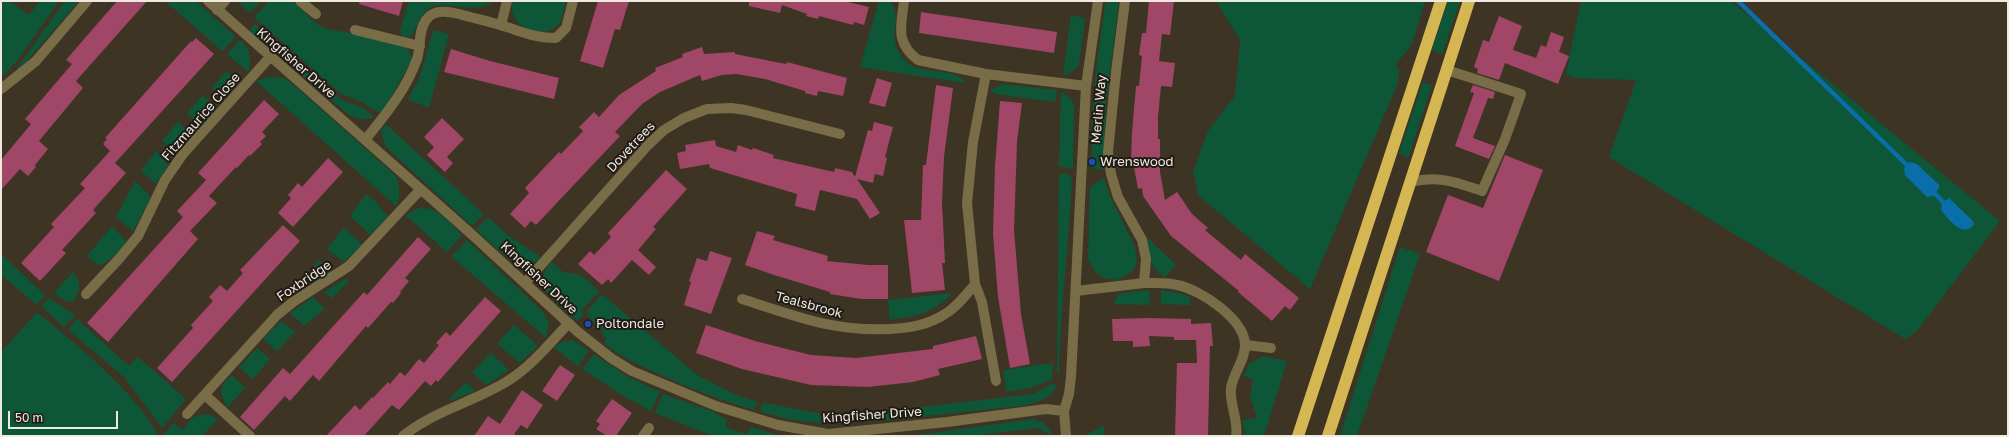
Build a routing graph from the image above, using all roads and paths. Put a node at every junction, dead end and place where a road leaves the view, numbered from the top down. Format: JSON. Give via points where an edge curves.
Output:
{"nodes":[{"id":1,"x":87,"y":1,"type":"edge"},
{"id":2,"x":208,"y":1,"type":"edge"},
{"id":3,"x":225,"y":1,"type":"edge"},
{"id":4,"x":300,"y":1,"type":"edge"},
{"id":5,"x":507,"y":1,"type":"edge"},
{"id":6,"x":573,"y":1,"type":"edge"},
{"id":7,"x":904,"y":1,"type":"edge"},
{"id":8,"x":1098,"y":1,"type":"edge"},
{"id":9,"x":1125,"y":1,"type":"edge"},
{"id":10,"x":1441,"y":1,"type":"edge"},
{"id":11,"x":1469,"y":1,"type":"edge"},
{"id":12,"x":217,"y":10,"type":"junction"},
{"id":13,"x":316,"y":14,"type":"dead end"},
{"id":14,"x":501,"y":25,"type":"junction"},
{"id":15,"x":355,"y":30,"type":"dead end"},
{"id":16,"x":420,"y":46,"type":"junction"},
{"id":17,"x":270,"y":57,"type":"junction"},
{"id":18,"x":1447,"y":70,"type":"junction"},
{"id":19,"x":986,"y":74,"type":"junction"},
{"id":20,"x":1086,"y":86,"type":"junction"},
{"id":21,"x":1,"y":89,"type":"edge"},
{"id":22,"x":840,"y":134,"type":"dead end"},
{"id":23,"x":365,"y":140,"type":"junction"},
{"id":24,"x":1410,"y":182,"type":"junction"},
{"id":25,"x":420,"y":190,"type":"junction"},
{"id":26,"x":525,"y":283,"type":"junction"},
{"id":27,"x":1144,"y":283,"type":"junction"},
{"id":28,"x":975,"y":284,"type":"junction"},
{"id":29,"x":1076,"y":291,"type":"junction"},
{"id":30,"x":86,"y":294,"type":"dead end"},
{"id":31,"x":742,"y":299,"type":"dead end"},
{"id":32,"x":568,"y":323,"type":"junction"},
{"id":33,"x":1246,"y":346,"type":"junction"},
{"id":34,"x":1271,"y":348,"type":"dead end"},
{"id":35,"x":996,"y":381,"type":"dead end"},
{"id":36,"x":205,"y":395,"type":"junction"},
{"id":37,"x":1064,"y":411,"type":"junction"},
{"id":38,"x":187,"y":414,"type":"dead end"},
{"id":39,"x":828,"y":435,"type":"edge"},
{"id":40,"x":250,"y":436,"type":"edge"},
{"id":41,"x":404,"y":436,"type":"edge"},
{"id":42,"x":1066,"y":436,"type":"edge"},
{"id":43,"x":1236,"y":436,"type":"edge"},
{"id":44,"x":1298,"y":436,"type":"edge"},
{"id":45,"x":1328,"y":436,"type":"edge"}],
"edges":[{"from":1,"to":21,"type":"street","via":[[36,61]]},
{"from":2,"to":12,"type":"street","name":"Kingfisher Drive"},
{"from":3,"to":12,"type":"street"},
{"from":4,"to":13,"type":"street"},
{"from":5,"to":14,"type":"street"},
{"from":6,"to":14,"type":"street","via":[[566,28],[556,38],[541,38]]},
{"from":7,"to":19,"type":"street","via":[[900,35],[911,55],[928,63]]},
{"from":8,"to":20,"type":"street","name":"Merlin Way"},
{"from":9,"to":27,"type":"street","name":"Merlin Way","via":[[1108,152],[1118,197],[1142,240],[1146,259]]},
{"from":10,"to":44,"type":"highway"},
{"from":11,"to":18,"type":"highway"},
{"from":12,"to":17,"type":"street","name":"Kingfisher Drive"},
{"from":14,"to":16,"type":"street","via":[[450,12],[439,12],[426,21],[422,29]]},
{"from":15,"to":16,"type":"street"},
{"from":16,"to":23,"type":"street","via":[[398,100]]},
{"from":17,"to":23,"type":"street","name":"Kingfisher Drive"},
{"from":17,"to":30,"type":"street","name":"Fitzmaurice Close","via":[[183,154],[165,180],[144,225],[130,247]]},
{"from":18,"to":24,"type":"highway"},
{"from":18,"to":24,"type":"street","via":[[1521,94],[1505,140],[1482,191],[1450,180],[1424,178]]},
{"from":19,"to":20,"type":"street"},
{"from":19,"to":28,"type":"street","via":[[973,142],[967,203]]},
{"from":20,"to":29,"type":"street","name":"Merlin Way"},
{"from":22,"to":26,"type":"street","name":"Dovetrees","via":[[731,108],[707,109],[684,118],[656,137]]},
{"from":23,"to":25,"type":"street","name":"Kingfisher Drive"},
{"from":24,"to":45,"type":"highway"},
{"from":25,"to":26,"type":"street","name":"Kingfisher Drive"},
{"from":25,"to":36,"type":"street","name":"Foxbridge","via":[[349,266],[277,315]]},
{"from":26,"to":32,"type":"street","name":"Kingfisher Drive"},
{"from":27,"to":29,"type":"street"},
{"from":27,"to":33,"type":"street","via":[[1177,285],[1201,294],[1238,326]]},
{"from":28,"to":31,"type":"street","name":"Tealsbrook","via":[[945,314],[919,326],[901,328],[862,330],[819,324]]},
{"from":28,"to":35,"type":"street","via":[[982,302]]},
{"from":29,"to":37,"type":"street","name":"Merlin Way","via":[[1069,394]]},
{"from":32,"to":39,"type":"street","name":"Kingfisher Drive","via":[[611,358],[632,371],[691,397],[778,425]]},
{"from":32,"to":41,"type":"street","via":[[518,374],[479,396],[427,419]]},
{"from":33,"to":34,"type":"street"},
{"from":33,"to":43,"type":"street","via":[[1231,388]]},
{"from":36,"to":38,"type":"street","name":"Foxbridge"},
{"from":36,"to":40,"type":"street"},
{"from":37,"to":39,"type":"street","name":"Kingfisher Drive","via":[[1046,409]]},
{"from":37,"to":42,"type":"street","name":"Merlin Way"}]}
